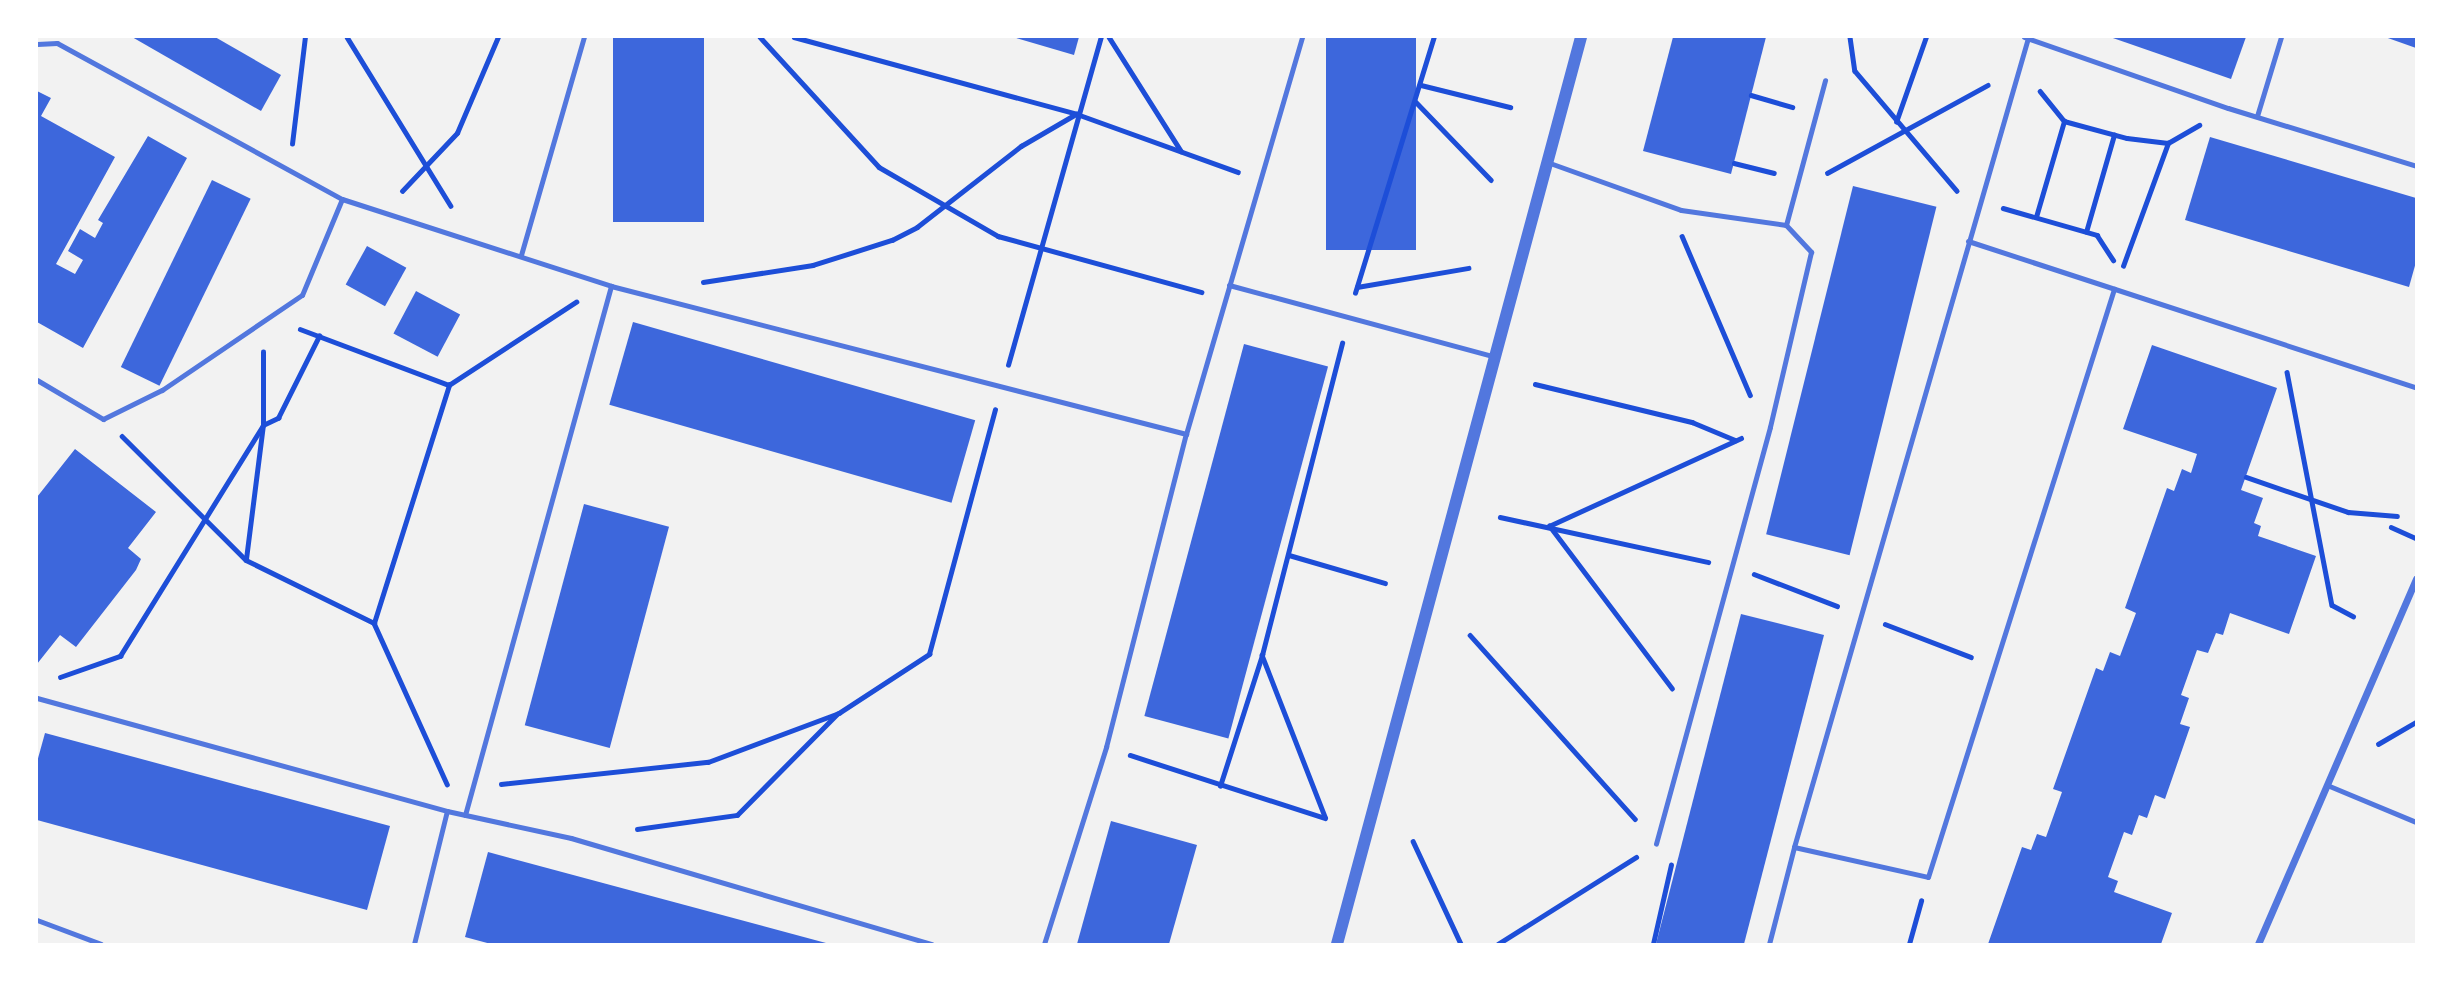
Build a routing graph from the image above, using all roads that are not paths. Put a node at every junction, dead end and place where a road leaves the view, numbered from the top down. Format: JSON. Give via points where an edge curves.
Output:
{"nodes":[{"id":1,"x":583,"y":37,"type":"edge"},
{"id":2,"x":1302,"y":37,"type":"edge"},
{"id":3,"x":1581,"y":37,"type":"edge"},
{"id":4,"x":2026,"y":37,"type":"edge"},
{"id":5,"x":2281,"y":37,"type":"edge"},
{"id":6,"x":58,"y":40,"type":"edge"},
{"id":7,"x":37,"y":44,"type":"edge"},
{"id":8,"x":1825,"y":80,"type":"dead end"},
{"id":9,"x":2257,"y":116,"type":"junction"},
{"id":10,"x":1547,"y":162,"type":"junction"},
{"id":11,"x":2416,"y":166,"type":"edge"},
{"id":12,"x":342,"y":199,"type":"junction"},
{"id":13,"x":1786,"y":225,"type":"junction"},
{"id":14,"x":1968,"y":242,"type":"junction"},
{"id":15,"x":521,"y":255,"type":"junction"},
{"id":16,"x":1229,"y":285,"type":"junction"},
{"id":17,"x":611,"y":286,"type":"junction"},
{"id":18,"x":2114,"y":289,"type":"junction"},
{"id":19,"x":1494,"y":357,"type":"junction"},
{"id":20,"x":37,"y":380,"type":"edge"},
{"id":21,"x":2416,"y":387,"type":"edge"},
{"id":22,"x":1186,"y":434,"type":"junction"},
{"id":23,"x":2416,"y":579,"type":"edge"},
{"id":24,"x":37,"y":698,"type":"edge"},
{"id":25,"x":2327,"y":785,"type":"junction"},
{"id":26,"x":447,"y":811,"type":"junction"},
{"id":27,"x":465,"y":815,"type":"junction"},
{"id":28,"x":2416,"y":822,"type":"edge"},
{"id":29,"x":1656,"y":844,"type":"road end"},
{"id":30,"x":1794,"y":847,"type":"junction"},
{"id":31,"x":37,"y":920,"type":"edge"},
{"id":32,"x":102,"y":944,"type":"edge"},
{"id":33,"x":414,"y":944,"type":"edge"},
{"id":34,"x":932,"y":944,"type":"edge"},
{"id":35,"x":1044,"y":944,"type":"edge"},
{"id":36,"x":1337,"y":944,"type":"edge"},
{"id":37,"x":1769,"y":944,"type":"edge"},
{"id":38,"x":2258,"y":944,"type":"edge"}],
"edges":[{"from":1,"to":15,"type":"lane"},
{"from":2,"to":16,"type":"lane"},
{"from":3,"to":10,"type":"street"},
{"from":4,"to":9,"type":"lane"},
{"from":4,"to":14,"type":"lane"},
{"from":5,"to":9,"type":"lane"},
{"from":6,"to":7,"type":"lane"},
{"from":6,"to":12,"type":"lane"},
{"from":8,"to":13,"type":"lane"},
{"from":9,"to":11,"type":"lane"},
{"from":10,"to":13,"type":"lane","via":[[1681,210]]},
{"from":10,"to":19,"type":"street"},
{"from":12,"to":15,"type":"lane"},
{"from":12,"to":20,"type":"lane","via":[[302,295],[162,390],[103,419]]},
{"from":13,"to":29,"type":"lane","via":[[1811,252],[1770,427]]},
{"from":14,"to":18,"type":"lane"},
{"from":14,"to":30,"type":"lane"},
{"from":15,"to":17,"type":"lane"},
{"from":16,"to":19,"type":"lane"},
{"from":16,"to":22,"type":"lane"},
{"from":17,"to":22,"type":"lane"},
{"from":17,"to":27,"type":"lane"},
{"from":18,"to":21,"type":"lane"},
{"from":18,"to":30,"type":"lane","via":[[1928,877]]},
{"from":19,"to":36,"type":"street"},
{"from":22,"to":35,"type":"lane","via":[[1106,747]]},
{"from":23,"to":25,"type":"street"},
{"from":24,"to":26,"type":"lane"},
{"from":25,"to":28,"type":"lane"},
{"from":25,"to":38,"type":"street"},
{"from":26,"to":27,"type":"lane"},
{"from":26,"to":33,"type":"lane"},
{"from":27,"to":34,"type":"lane","via":[[570,838]]},
{"from":30,"to":37,"type":"lane"},
{"from":31,"to":32,"type":"lane"}]}
